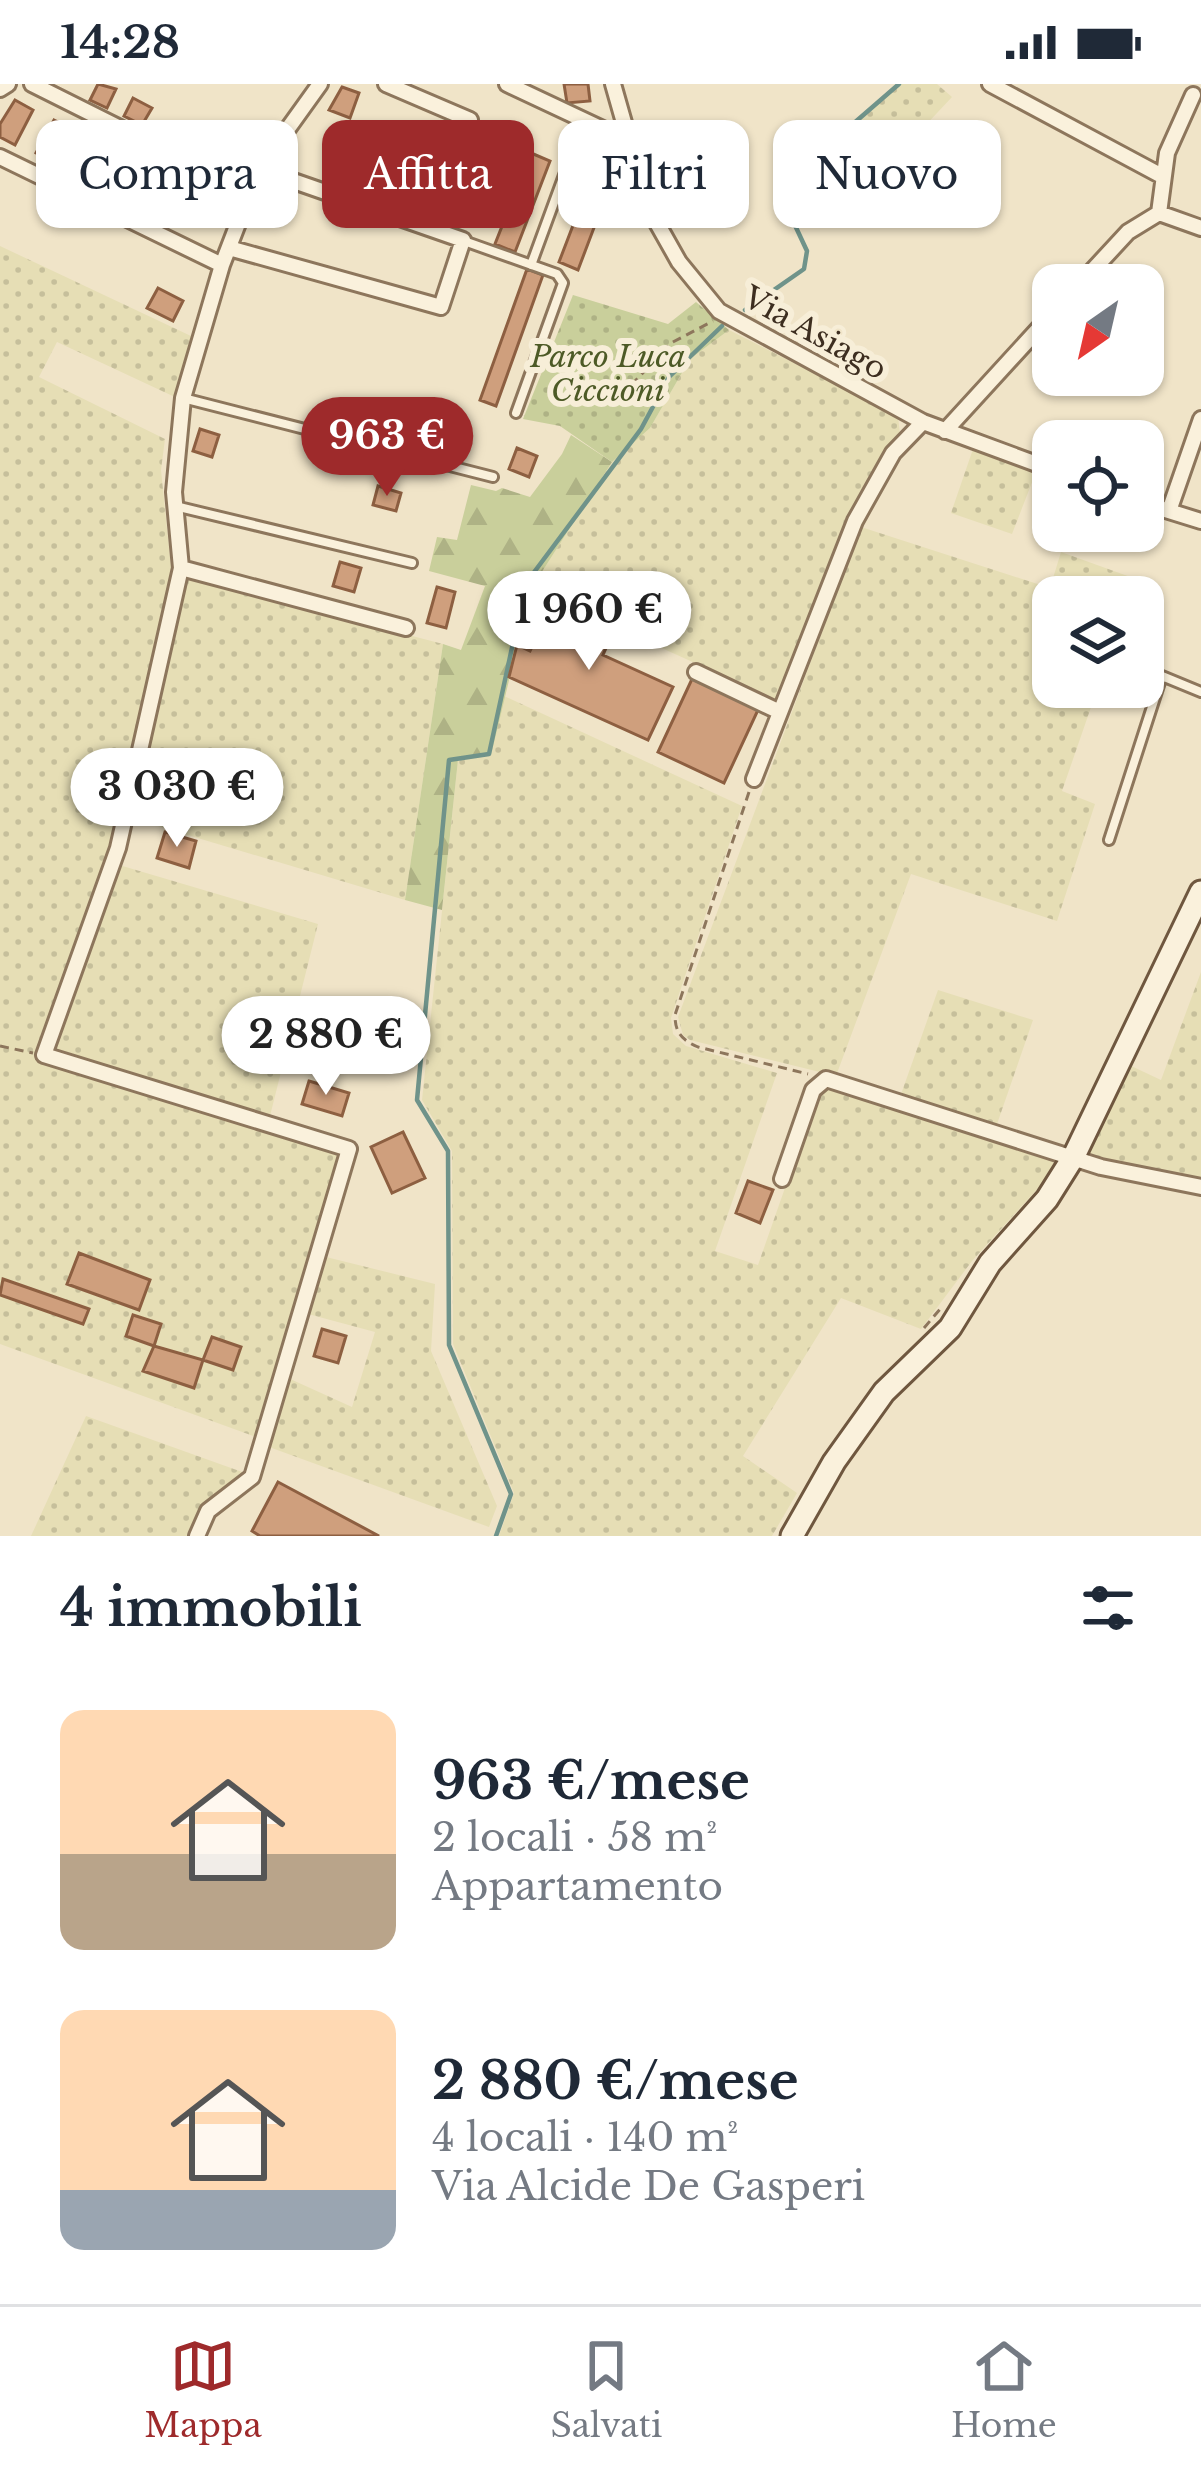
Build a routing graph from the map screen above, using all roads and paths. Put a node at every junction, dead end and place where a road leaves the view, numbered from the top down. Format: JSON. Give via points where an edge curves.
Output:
{"nodes":[{"id":1,"x":8,"y":84,"type":"edge"},
{"id":2,"x":32,"y":84,"type":"edge"},
{"id":3,"x":320,"y":84,"type":"edge"},
{"id":4,"x":386,"y":84,"type":"edge"},
{"id":5,"x":507,"y":84,"type":"edge"},
{"id":6,"x":614,"y":84,"type":"edge"},
{"id":7,"x":990,"y":84,"type":"edge"},
{"id":8,"x":0,"y":89,"type":"edge"},
{"id":9,"x":1193,"y":94,"type":"dead end"},
{"id":10,"x":104,"y":120,"type":"edge"},
{"id":11,"x":294,"y":120,"type":"edge"},
{"id":12,"x":470,"y":120,"type":"dead end"},
{"id":13,"x":584,"y":120,"type":"edge"},
{"id":14,"x":622,"y":120,"type":"edge"},
{"id":15,"x":0,"y":157,"type":"edge"},
{"id":16,"x":1162,"y":176,"type":"junction"},
{"id":17,"x":298,"y":183,"type":"edge"},
{"id":18,"x":558,"y":194,"type":"edge"},
{"id":19,"x":1159,"y":213,"type":"junction"},
{"id":20,"x":237,"y":228,"type":"edge"},
{"id":21,"x":658,"y":228,"type":"edge"},
{"id":22,"x":1201,"y":228,"type":"edge"},
{"id":23,"x":463,"y":240,"type":"junction"},
{"id":24,"x":229,"y":248,"type":"junction"},
{"id":25,"x":1098,"y":264,"type":"edge"},
{"id":26,"x":222,"y":265,"type":"junction"},
{"id":27,"x":532,"y":265,"type":"junction"},
{"id":28,"x":726,"y":316,"type":"junction"},
{"id":29,"x":1032,"y":337,"type":"edge"},
{"id":30,"x":621,"y":396,"type":"dead end"},
{"id":31,"x":183,"y":398,"type":"junction"},
{"id":32,"x":516,"y":413,"type":"dead end"},
{"id":33,"x":1201,"y":419,"type":"edge"},
{"id":34,"x":923,"y":422,"type":"junction"},
{"id":35,"x":945,"y":431,"type":"junction"},
{"id":36,"x":1032,"y":462,"type":"edge"},
{"id":37,"x":493,"y":476,"type":"dead end"},
{"id":38,"x":175,"y":506,"type":"junction"},
{"id":39,"x":1164,"y":509,"type":"edge"},
{"id":40,"x":1169,"y":511,"type":"junction"},
{"id":41,"x":1201,"y":521,"type":"edge"},
{"id":42,"x":412,"y":563,"type":"dead end"},
{"id":43,"x":181,"y":568,"type":"junction"},
{"id":44,"x":406,"y":628,"type":"dead end"},
{"id":45,"x":696,"y":672,"type":"dead end"},
{"id":46,"x":1201,"y":692,"type":"edge"},
{"id":47,"x":780,"y":712,"type":"junction"},
{"id":48,"x":754,"y":779,"type":"joint"},
{"id":49,"x":1109,"y":840,"type":"dead end"},
{"id":50,"x":1199,"y":900,"type":"edge"},
{"id":51,"x":0,"y":1046,"type":"edge"},
{"id":52,"x":44,"y":1055,"type":"junction"},
{"id":53,"x":826,"y":1079,"type":"junction"},
{"id":54,"x":1074,"y":1156,"type":"junction"},
{"id":55,"x":782,"y":1179,"type":"dead end"},
{"id":56,"x":1201,"y":1187,"type":"edge"},
{"id":57,"x":951,"y":1296,"type":"dead end"},
{"id":58,"x":921,"y":1332,"type":"dead end"},
{"id":59,"x":197,"y":1536,"type":"edge"},
{"id":60,"x":792,"y":1536,"type":"edge"}],
"edges":[{"from":1,"to":8,"type":"street"},
{"from":2,"to":10,"type":"street"},
{"from":3,"to":11,"type":"street"},
{"from":4,"to":12,"type":"street"},
{"from":5,"to":13,"type":"street"},
{"from":6,"to":14,"type":"street","name":"Via Asiago"},
{"from":7,"to":16,"type":"street"},
{"from":9,"to":16,"type":"street"},
{"from":15,"to":26,"type":"street"},
{"from":16,"to":19,"type":"street"},
{"from":17,"to":23,"type":"street"},
{"from":18,"to":27,"type":"lane"},
{"from":19,"to":22,"type":"street"},
{"from":19,"to":25,"type":"street"},
{"from":20,"to":24,"type":"street"},
{"from":21,"to":28,"type":"street","name":"Via Asiago"},
{"from":23,"to":24,"type":"street","via":[[441,307]]},
{"from":23,"to":27,"type":"lane"},
{"from":24,"to":26,"type":"street"},
{"from":26,"to":31,"type":"street"},
{"from":27,"to":32,"type":"lane","via":[[563,283]]},
{"from":28,"to":30,"type":"path","via":[[671,343]]},
{"from":28,"to":34,"type":"street","name":"Via Asiago"},
{"from":29,"to":35,"type":"street"},
{"from":31,"to":37,"type":"lane"},
{"from":31,"to":38,"type":"street"},
{"from":33,"to":40,"type":"street"},
{"from":34,"to":35,"type":"street","name":"Via Asiago"},
{"from":34,"to":47,"type":"street","via":[[893,453],[855,520]]},
{"from":35,"to":36,"type":"street","name":"Via Asiago"},
{"from":38,"to":42,"type":"lane"},
{"from":38,"to":43,"type":"street"},
{"from":39,"to":40,"type":"street"},
{"from":40,"to":41,"type":"street"},
{"from":43,"to":44,"type":"street"},
{"from":43,"to":52,"type":"street","via":[[118,848]]},
{"from":45,"to":47,"type":"street"},
{"from":46,"to":49,"type":"lane","via":[[1162,676]]},
{"from":47,"to":48,"type":"street"},
{"from":48,"to":53,"type":"path","via":[[675,1025],[686,1042]]},
{"from":50,"to":54,"type":"street"},
{"from":51,"to":52,"type":"path"},
{"from":52,"to":59,"type":"street","via":[[349,1149],[252,1477],[208,1511]]},
{"from":53,"to":54,"type":"street"},
{"from":53,"to":55,"type":"street","via":[[813,1090]]},
{"from":54,"to":56,"type":"street"},
{"from":54,"to":60,"type":"street","via":[[950,1328],[856,1430]]},
{"from":57,"to":58,"type":"path"}]}
